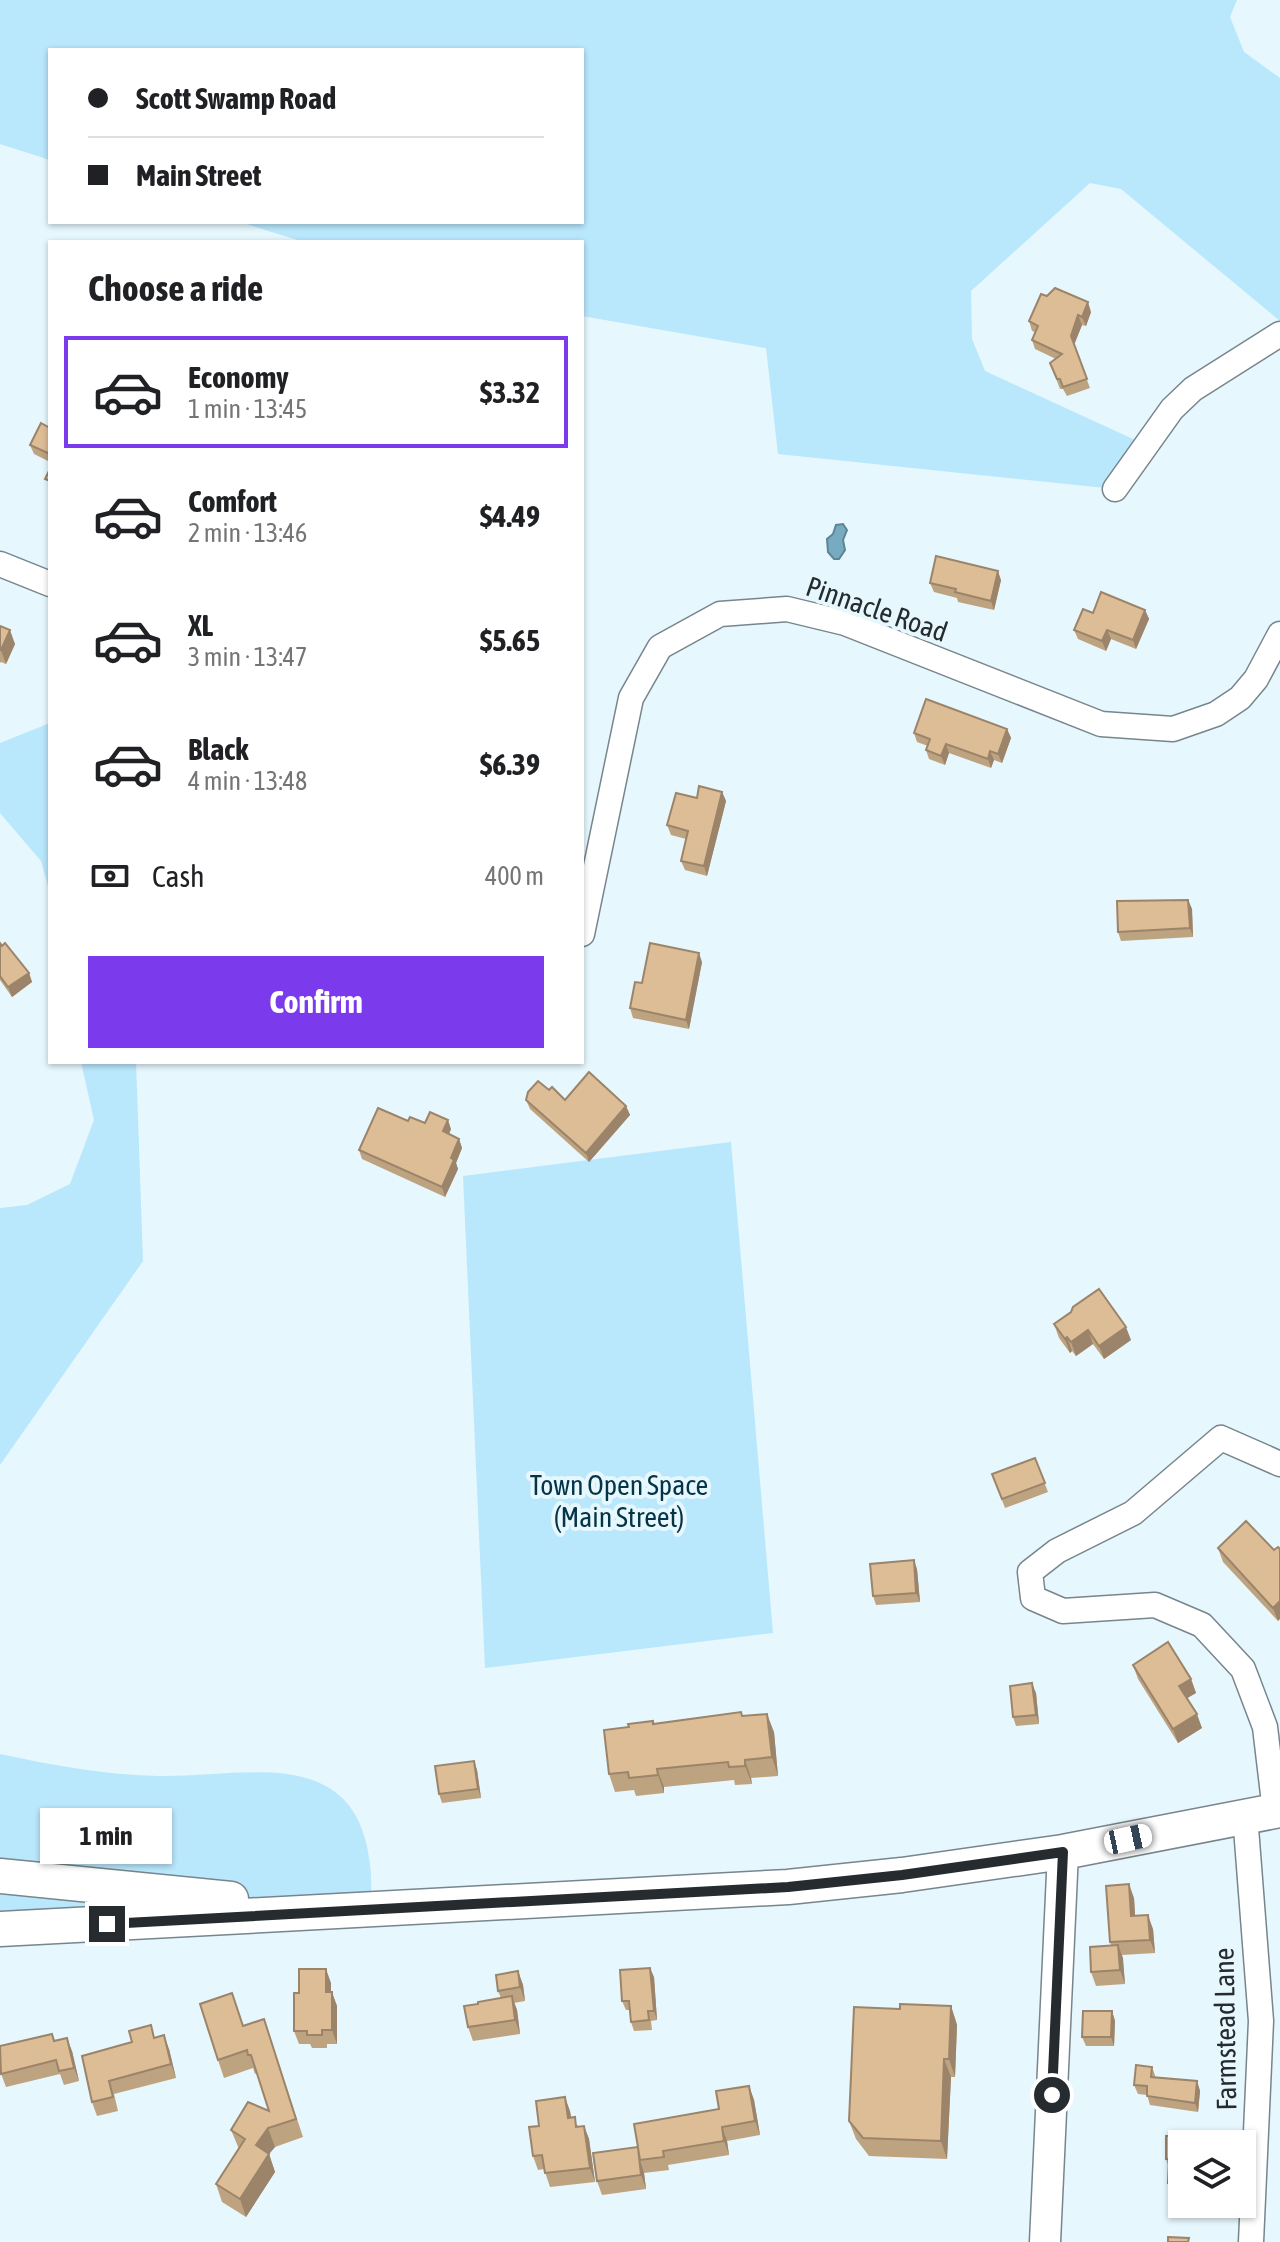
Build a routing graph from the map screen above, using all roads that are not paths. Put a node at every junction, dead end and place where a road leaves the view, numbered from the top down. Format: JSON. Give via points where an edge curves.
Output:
{"nodes":[{"id":1,"x":1280,"y":334,"type":"edge"},
{"id":2,"x":1115,"y":489,"type":"dead end"},
{"id":3,"x":0,"y":564,"type":"edge"},
{"id":4,"x":48,"y":583,"type":"edge"},
{"id":5,"x":1280,"y":634,"type":"edge"},
{"id":6,"x":584,"y":924,"type":"edge"},
{"id":7,"x":1280,"y":1464,"type":"edge"},
{"id":8,"x":1267,"y":1812,"type":"edge"},
{"id":9,"x":1063,"y":1852,"type":"junction"},
{"id":10,"x":0,"y":1876,"type":"edge"},
{"id":11,"x":371,"y":1908,"type":"junction"},
{"id":12,"x":0,"y":1929,"type":"edge"},
{"id":13,"x":1045,"y":2242,"type":"edge"},
{"id":14,"x":1251,"y":2242,"type":"edge"}],
"edges":[{"from":1,"to":2,"type":"street","via":[[1193,389],[1172,409]]},
{"from":3,"to":4,"type":"street"},
{"from":5,"to":6,"type":"street","name":"Pinnacle Road","via":[[1240,698],[1216,714],[1173,729],[1101,724],[845,623],[787,609],[720,614],[660,647],[631,698]]},
{"from":7,"to":8,"type":"street","name":"Farmstead Lane","via":[[1221,1438],[1133,1513],[1057,1551],[1030,1572],[1033,1598],[1063,1611],[1155,1605],[1202,1625],[1243,1669],[1265,1727]]},
{"from":8,"to":9,"type":"highway"},
{"from":8,"to":14,"type":"street","name":"Farmstead Lane"},
{"from":9,"to":11,"type":"highway","via":[[788,1887]]},
{"from":9,"to":13,"type":"main road"},
{"from":10,"to":11,"type":"highway","via":[[206,1898]]},
{"from":11,"to":12,"type":"highway"}]}
